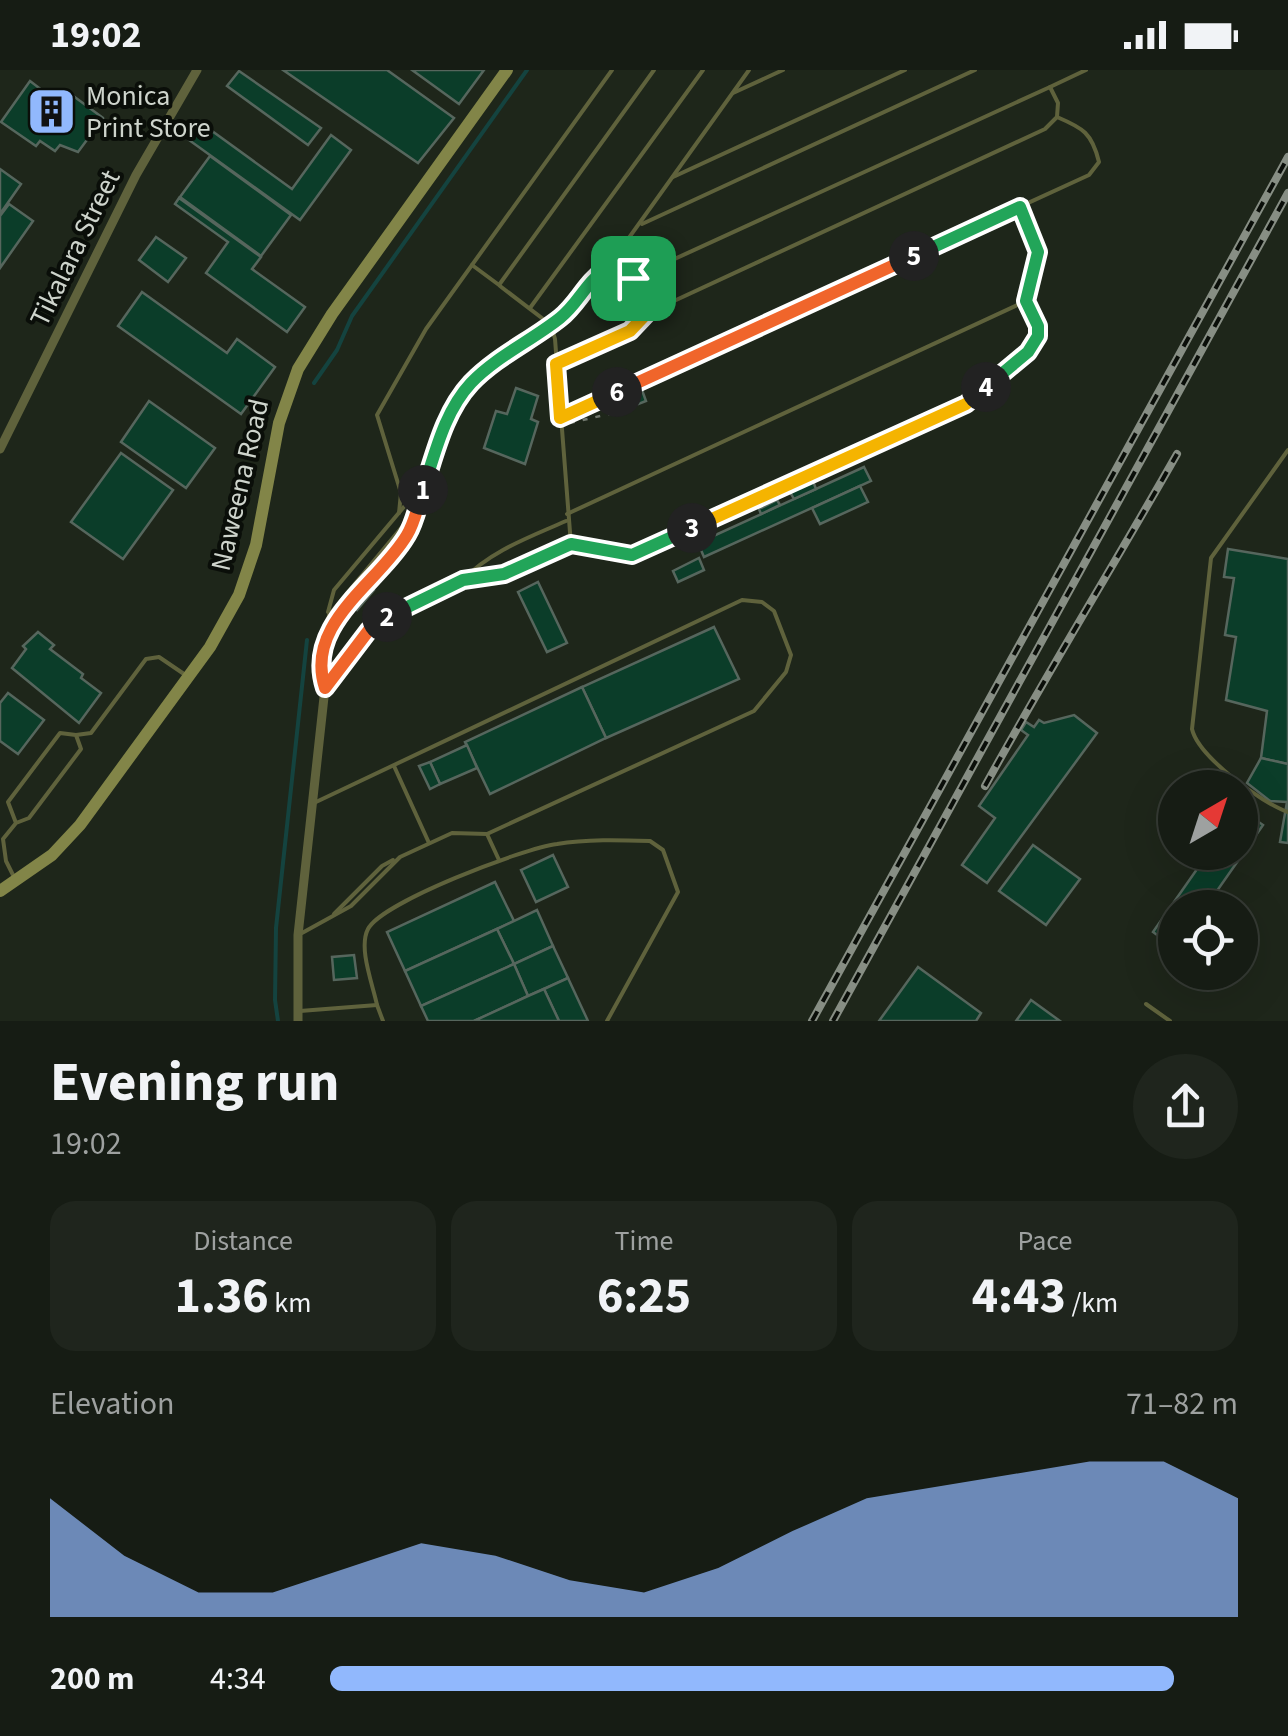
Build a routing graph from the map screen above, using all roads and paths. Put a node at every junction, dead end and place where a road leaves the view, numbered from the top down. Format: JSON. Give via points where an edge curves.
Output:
{"nodes":[{"id":1,"x":198,"y":70,"type":"edge"},
{"id":2,"x":507,"y":70,"type":"edge"},
{"id":3,"x":612,"y":70,"type":"edge"},
{"id":4,"x":654,"y":70,"type":"edge"},
{"id":5,"x":703,"y":70,"type":"edge"},
{"id":6,"x":750,"y":70,"type":"edge"},
{"id":7,"x":784,"y":70,"type":"edge"},
{"id":8,"x":905,"y":70,"type":"edge"},
{"id":9,"x":975,"y":70,"type":"edge"},
{"id":10,"x":1086,"y":70,"type":"edge"},
{"id":11,"x":1050,"y":87,"type":"junction"},
{"id":12,"x":732,"y":94,"type":"junction"},
{"id":13,"x":1057,"y":117,"type":"junction"},
{"id":14,"x":672,"y":178,"type":"junction"},
{"id":15,"x":1020,"y":207,"type":"junction"},
{"id":16,"x":638,"y":226,"type":"junction"},
{"id":17,"x":472,"y":265,"type":"junction"},
{"id":18,"x":608,"y":267,"type":"junction"},
{"id":19,"x":633,"y":278,"type":"junction"},
{"id":20,"x":499,"y":285,"type":"junction"},
{"id":21,"x":1026,"y":301,"type":"junction"},
{"id":22,"x":530,"y":308,"type":"junction"},
{"id":23,"x":648,"y":312,"type":"junction"},
{"id":24,"x":550,"y":325,"type":"junction"},
{"id":25,"x":556,"y":364,"type":"junction"},
{"id":26,"x":622,"y":411,"type":"dead end"},
{"id":27,"x":560,"y":421,"type":"junction"},
{"id":28,"x":0,"y":449,"type":"edge"},
{"id":29,"x":1288,"y":450,"type":"edge"},
{"id":30,"x":431,"y":467,"type":"junction"},
{"id":31,"x":419,"y":503,"type":"junction"},
{"id":32,"x":399,"y":513,"type":"junction"},
{"id":33,"x":568,"y":517,"type":"junction"},
{"id":34,"x":571,"y":544,"type":"junction"},
{"id":35,"x":463,"y":580,"type":"junction"},
{"id":36,"x":327,"y":621,"type":"junction"},
{"id":37,"x":324,"y":642,"type":"junction"},
{"id":38,"x":188,"y":677,"type":"junction"},
{"id":39,"x":325,"y":688,"type":"junction"},
{"id":40,"x":76,"y":735,"type":"junction"},
{"id":41,"x":394,"y":766,"type":"junction"},
{"id":42,"x":312,"y":804,"type":"junction"},
{"id":43,"x":1288,"y":812,"type":"edge"},
{"id":44,"x":16,"y":823,"type":"junction"},
{"id":45,"x":487,"y":834,"type":"junction"},
{"id":46,"x":430,"y":843,"type":"junction"},
{"id":47,"x":400,"y":857,"type":"junction"},
{"id":48,"x":499,"y":860,"type":"junction"},
{"id":49,"x":16,"y":882,"type":"junction"},
{"id":50,"x":0,"y":891,"type":"edge"},
{"id":51,"x":330,"y":917,"type":"junction"},
{"id":52,"x":298,"y":935,"type":"junction"},
{"id":53,"x":1146,"y":1004,"type":"dead end"},
{"id":54,"x":377,"y":1005,"type":"junction"},
{"id":55,"x":298,"y":1016,"type":"edge"},
{"id":56,"x":383,"y":1021,"type":"edge"},
{"id":57,"x":607,"y":1021,"type":"edge"},
{"id":58,"x":1170,"y":1021,"type":"edge"}],
"edges":[{"from":1,"to":28,"type":"street","name":"Tikalara Street","via":[[136,175]]},
{"from":2,"to":38,"type":"street","name":"Naweena Road","via":[[298,369],[239,595]]},
{"from":3,"to":17,"type":"lane"},
{"from":4,"to":20,"type":"lane"},
{"from":5,"to":22,"type":"lane"},
{"from":6,"to":12,"type":"lane"},
{"from":7,"to":12,"type":"lane"},
{"from":8,"to":14,"type":"lane"},
{"from":9,"to":16,"type":"lane"},
{"from":10,"to":11,"type":"lane"},
{"from":11,"to":13,"type":"lane"},
{"from":11,"to":19,"type":"lane"},
{"from":12,"to":14,"type":"lane"},
{"from":13,"to":15,"type":"lane","via":[[1086,131],[1098,166]]},
{"from":13,"to":23,"type":"lane","via":[[1045,130]]},
{"from":14,"to":16,"type":"lane"},
{"from":15,"to":21,"type":"lane","via":[[1038,252]]},
{"from":15,"to":27,"type":"lane"},
{"from":16,"to":18,"type":"lane"},
{"from":17,"to":20,"type":"lane"},
{"from":17,"to":32,"type":"lane","via":[[377,416],[401,492]]},
{"from":18,"to":19,"type":"lane"},
{"from":18,"to":24,"type":"lane"},
{"from":19,"to":23,"type":"lane"},
{"from":20,"to":22,"type":"lane"},
{"from":21,"to":33,"type":"lane"},
{"from":21,"to":34,"type":"lane","via":[[1038,326],[1034,344],[966,404],[632,555]]},
{"from":22,"to":24,"type":"lane"},
{"from":23,"to":25,"type":"lane","via":[[630,331]]},
{"from":24,"to":25,"type":"lane"},
{"from":24,"to":30,"type":"lane","via":[[471,384],[443,429]]},
{"from":25,"to":27,"type":"lane"},
{"from":26,"to":27,"type":"path"},
{"from":27,"to":33,"type":"lane"},
{"from":29,"to":43,"type":"lane","via":[[1211,558],[1192,729],[1195,742],[1225,770]]},
{"from":30,"to":31,"type":"lane"},
{"from":30,"to":32,"type":"lane"},
{"from":31,"to":36,"type":"lane"},
{"from":31,"to":37,"type":"lane","via":[[409,532]]},
{"from":32,"to":36,"type":"lane","via":[[329,598]]},
{"from":33,"to":34,"type":"lane"},
{"from":33,"to":35,"type":"lane","via":[[498,553]]},
{"from":34,"to":35,"type":"lane","via":[[504,574]]},
{"from":35,"to":39,"type":"lane","via":[[380,622]]},
{"from":36,"to":37,"type":"lane"},
{"from":37,"to":39,"type":"lane"},
{"from":38,"to":40,"type":"lane","via":[[159,657],[146,659],[90,733]]},
{"from":38,"to":49,"type":"street","name":"Naweena Road","via":[[80,825]]},
{"from":39,"to":42,"type":"street"},
{"from":40,"to":44,"type":"lane","via":[[82,749],[29,818]]},
{"from":40,"to":44,"type":"lane","via":[[60,733],[8,802]]},
{"from":41,"to":42,"type":"lane"},
{"from":41,"to":45,"type":"lane","via":[[742,600],[754,598],[774,611],[791,656],[754,711]]},
{"from":41,"to":46,"type":"lane"},
{"from":42,"to":52,"type":"street"},
{"from":44,"to":49,"type":"lane","via":[[3,839]]},
{"from":45,"to":46,"type":"lane","via":[[452,833]]},
{"from":45,"to":48,"type":"lane"},
{"from":46,"to":47,"type":"lane"},
{"from":47,"to":51,"type":"lane"},
{"from":47,"to":51,"type":"lane","via":[[351,906]]},
{"from":48,"to":54,"type":"lane","via":[[389,909],[371,924],[365,944]]},
{"from":48,"to":57,"type":"lane","via":[[556,844],[645,841],[662,850],[676,880],[676,898]]},
{"from":49,"to":50,"type":"street","name":"Naweena Road"},
{"from":51,"to":52,"type":"lane"},
{"from":52,"to":55,"type":"street"},
{"from":53,"to":58,"type":"lane"},
{"from":54,"to":55,"type":"lane"},
{"from":54,"to":56,"type":"lane"}]}
